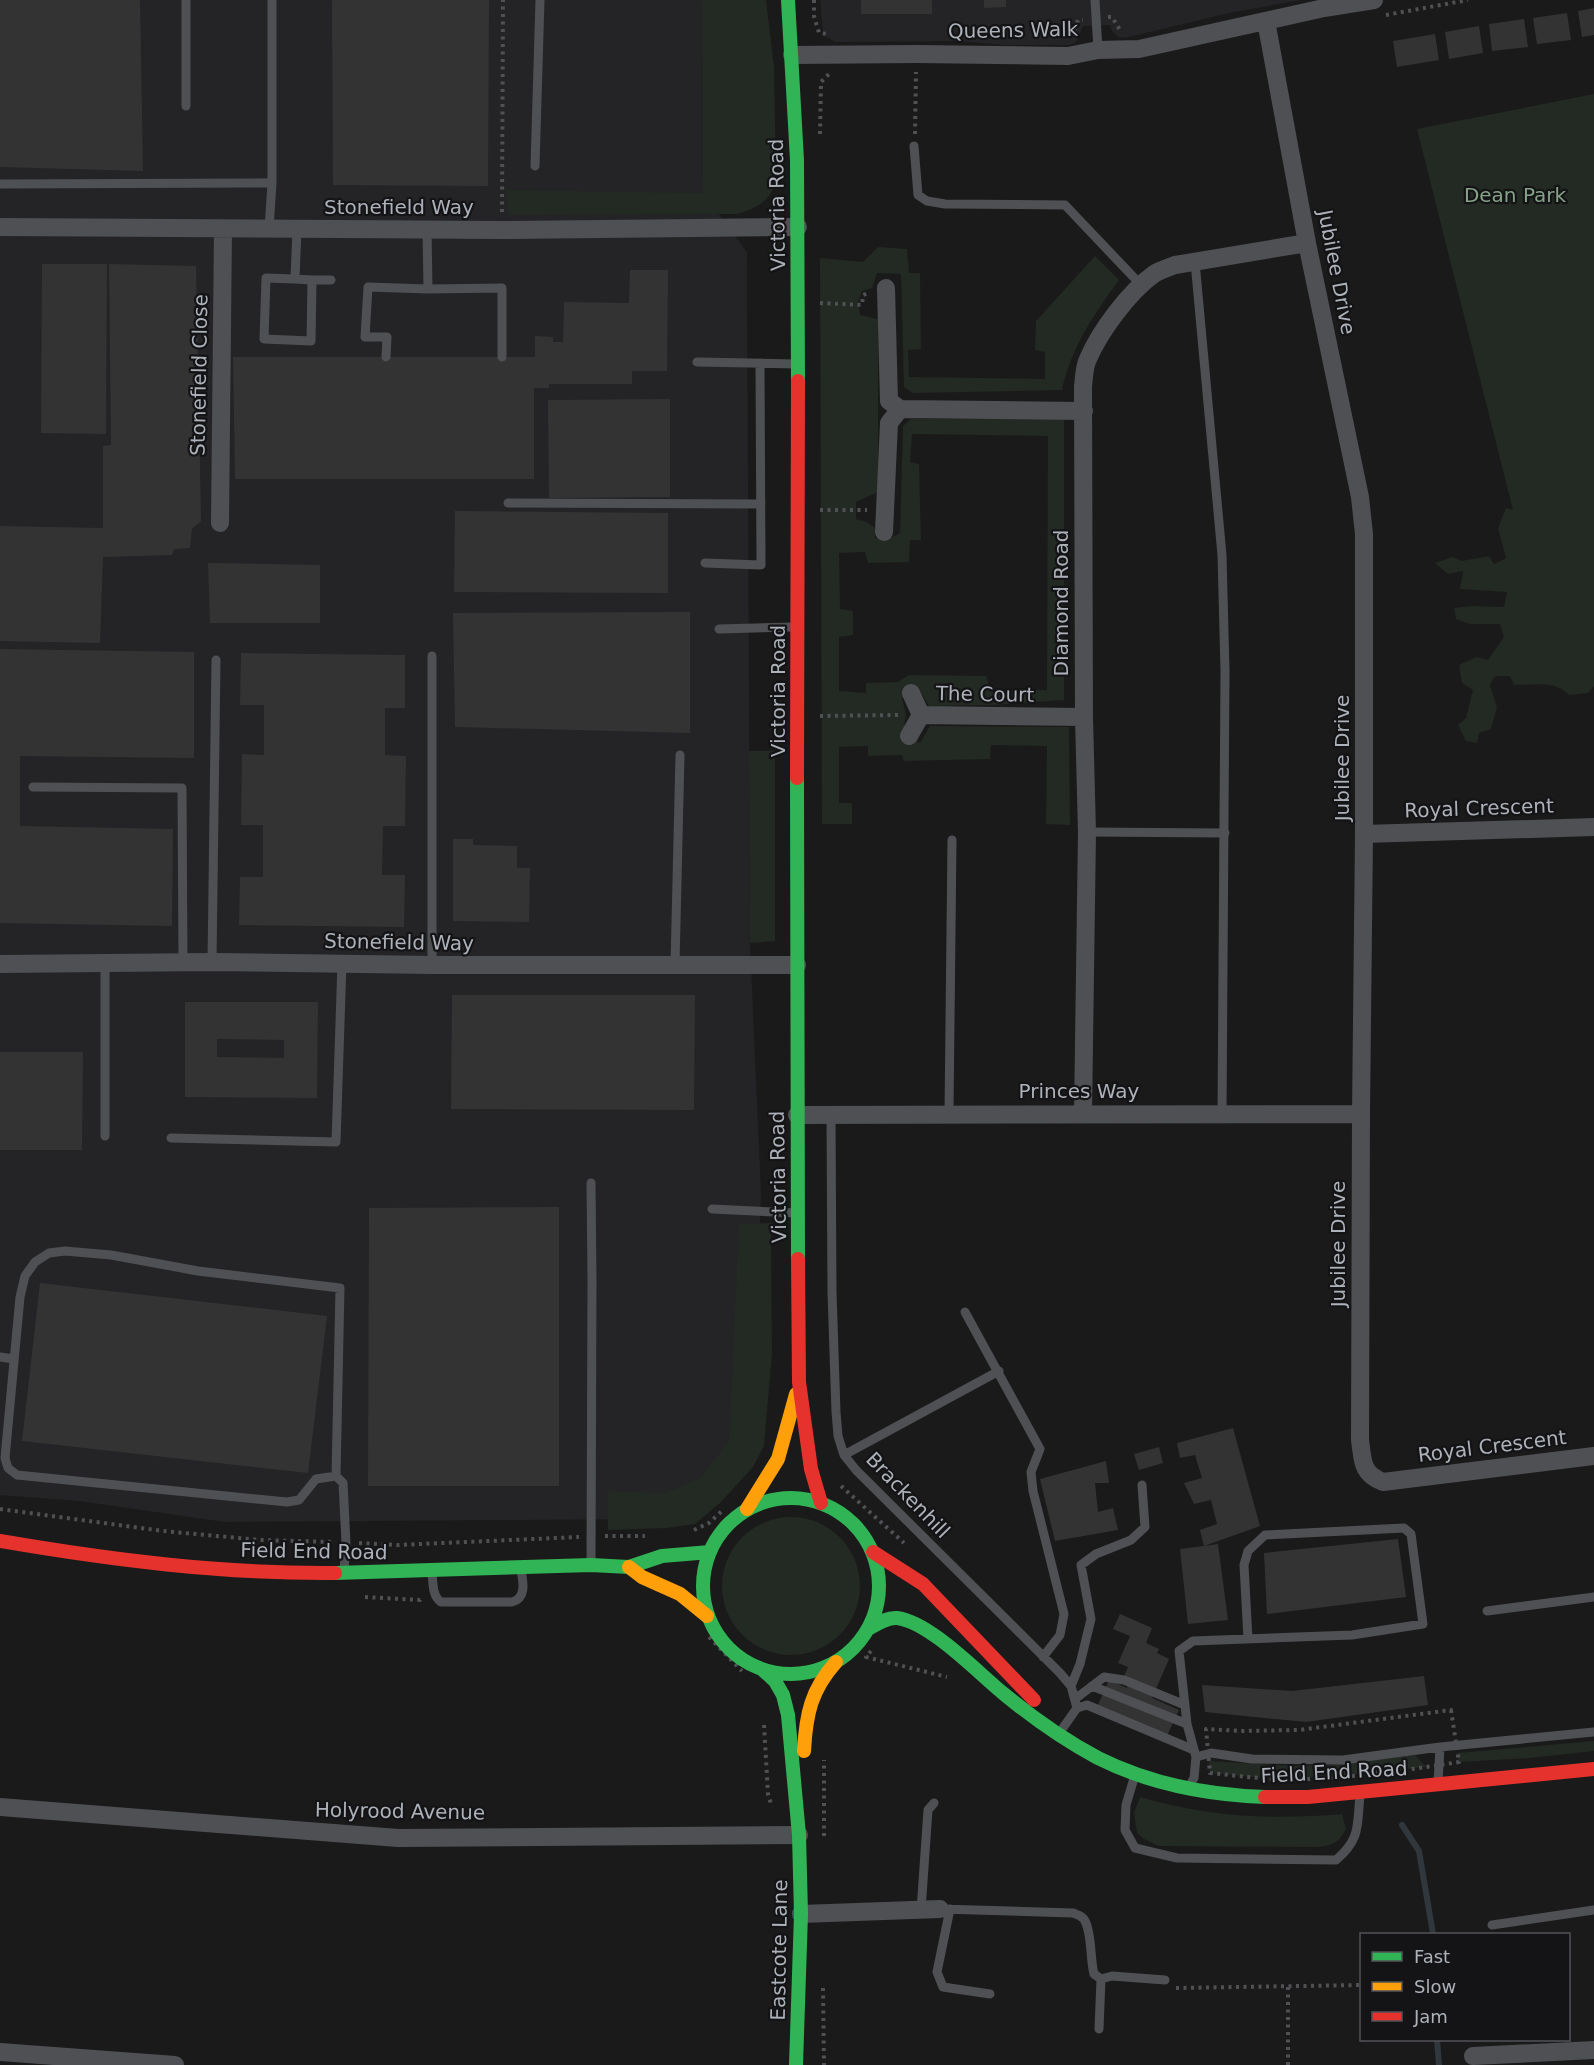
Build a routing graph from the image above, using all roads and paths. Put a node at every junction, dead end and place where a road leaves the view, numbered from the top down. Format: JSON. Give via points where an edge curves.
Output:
{"nodes":[{"id":1,"x":186,"y":0,"type":"edge"},
{"id":2,"x":272,"y":0,"type":"edge"},
{"id":3,"x":503,"y":0,"type":"edge"},
{"id":4,"x":540,"y":0,"type":"edge"},
{"id":5,"x":788,"y":0,"type":"edge"},
{"id":6,"x":814,"y":0,"type":"edge"},
{"id":7,"x":1095,"y":0,"type":"edge"},
{"id":8,"x":1468,"y":0,"type":"edge"},
{"id":9,"x":1374,"y":8,"type":"edge"},
{"id":10,"x":1095,"y":18,"type":"junction"},
{"id":11,"x":1266,"y":21,"type":"junction"},
{"id":12,"x":1130,"y":32,"type":"dead end"},
{"id":13,"x":831,"y":35,"type":"dead end"},
{"id":14,"x":1068,"y":39,"type":"dead end"},
{"id":15,"x":1098,"y":50,"type":"junction"},
{"id":16,"x":792,"y":55,"type":"junction"},
{"id":17,"x":906,"y":70,"type":"dead end"},
{"id":18,"x":836,"y":72,"type":"dead end"},
{"id":19,"x":186,"y":106,"type":"dead end"},
{"id":20,"x":820,"y":145,"type":"dead end"},
{"id":21,"x":914,"y":147,"type":"joint"},
{"id":22,"x":535,"y":166,"type":"dead end"},
{"id":23,"x":272,"y":183,"type":"junction"},
{"id":24,"x":0,"y":184,"type":"edge"},
{"id":25,"x":0,"y":226,"type":"edge"},
{"id":26,"x":798,"y":227,"type":"junction"},
{"id":27,"x":223,"y":229,"type":"junction"},
{"id":28,"x":269,"y":229,"type":"junction"},
{"id":29,"x":297,"y":229,"type":"junction"},
{"id":30,"x":427,"y":230,"type":"junction"},
{"id":31,"x":502,"y":230,"type":"junction"},
{"id":32,"x":1307,"y":243,"type":"junction"},
{"id":33,"x":1195,"y":262,"type":"junction"},
{"id":34,"x":295,"y":279,"type":"junction"},
{"id":35,"x":312,"y":280,"type":"junction"},
{"id":36,"x":331,"y":280,"type":"dead end"},
{"id":37,"x":1141,"y":285,"type":"junction"},
{"id":38,"x":428,"y":289,"type":"junction"},
{"id":39,"x":881,"y":289,"type":"joint"},
{"id":40,"x":820,"y":292,"type":"dead end"},
{"id":41,"x":386,"y":357,"type":"dead end"},
{"id":42,"x":502,"y":357,"type":"dead end"},
{"id":43,"x":697,"y":362,"type":"dead end"},
{"id":44,"x":760,"y":363,"type":"junction"},
{"id":45,"x":798,"y":364,"type":"junction"},
{"id":46,"x":900,"y":409,"type":"junction"},
{"id":47,"x":1084,"y":411,"type":"junction"},
{"id":48,"x":819,"y":499,"type":"dead end"},
{"id":49,"x":508,"y":503,"type":"dead end"},
{"id":50,"x":761,"y":504,"type":"junction"},
{"id":51,"x":884,"y":510,"type":"junction"},
{"id":52,"x":220,"y":523,"type":"dead end"},
{"id":53,"x":884,"y":532,"type":"dead end"},
{"id":54,"x":705,"y":563,"type":"dead end"},
{"id":55,"x":797,"y":627,"type":"junction"},
{"id":56,"x":719,"y":629,"type":"dead end"},
{"id":57,"x":432,"y":656,"type":"dead end"},
{"id":58,"x":216,"y":660,"type":"dead end"},
{"id":59,"x":911,"y":693,"type":"dead end"},
{"id":60,"x":921,"y":715,"type":"junction"},
{"id":61,"x":1084,"y":717,"type":"junction"},
{"id":62,"x":819,"y":727,"type":"dead end"},
{"id":63,"x":909,"y":736,"type":"dead end"},
{"id":64,"x":680,"y":755,"type":"dead end"},
{"id":65,"x":33,"y":787,"type":"dead end"},
{"id":66,"x":1594,"y":827,"type":"edge"},
{"id":67,"x":1087,"y":832,"type":"junction"},
{"id":68,"x":1225,"y":833,"type":"junction"},
{"id":69,"x":1365,"y":834,"type":"junction"},
{"id":70,"x":952,"y":840,"type":"dead end"},
{"id":71,"x":212,"y":962,"type":"junction"},
{"id":72,"x":105,"y":963,"type":"junction"},
{"id":73,"x":183,"y":963,"type":"junction"},
{"id":74,"x":342,"y":963,"type":"junction"},
{"id":75,"x":0,"y":964,"type":"edge"},
{"id":76,"x":432,"y":965,"type":"junction"},
{"id":77,"x":675,"y":965,"type":"junction"},
{"id":78,"x":797,"y":965,"type":"junction"},
{"id":79,"x":949,"y":1113,"type":"junction"},
{"id":80,"x":797,"y":1114,"type":"junction"},
{"id":81,"x":1083,"y":1114,"type":"junction"},
{"id":82,"x":1360,"y":1114,"type":"junction"},
{"id":83,"x":831,"y":1115,"type":"junction"},
{"id":84,"x":1222,"y":1115,"type":"junction"},
{"id":85,"x":105,"y":1136,"type":"dead end"},
{"id":86,"x":171,"y":1138,"type":"dead end"},
{"id":87,"x":591,"y":1183,"type":"dead end"},
{"id":88,"x":712,"y":1209,"type":"dead end"},
{"id":89,"x":798,"y":1213,"type":"junction"},
{"id":90,"x":965,"y":1312,"type":"dead end"},
{"id":91,"x":0,"y":1357,"type":"edge"},
{"id":92,"x":14,"y":1359,"type":"junction"},
{"id":93,"x":999,"y":1371,"type":"junction"},
{"id":94,"x":799,"y":1382,"type":"junction"},
{"id":95,"x":844,"y":1455,"type":"junction"},
{"id":96,"x":1594,"y":1456,"type":"edge"},
{"id":97,"x":336,"y":1476,"type":"junction"},
{"id":98,"x":1395,"y":1481,"type":"joint"},
{"id":99,"x":840,"y":1485,"type":"dead end"},
{"id":100,"x":1142,"y":1485,"type":"dead end"},
{"id":101,"x":821,"y":1503,"type":"junction"},
{"id":102,"x":728,"y":1505,"type":"dead end"},
{"id":103,"x":0,"y":1509,"type":"edge"},
{"id":104,"x":747,"y":1509,"type":"junction"},
{"id":105,"x":686,"y":1534,"type":"dead end"},
{"id":106,"x":592,"y":1536,"type":"junction"},
{"id":107,"x":652,"y":1536,"type":"dead end"},
{"id":108,"x":0,"y":1541,"type":"edge"},
{"id":109,"x":346,"y":1543,"type":"junction"},
{"id":110,"x":906,"y":1544,"type":"dead end"},
{"id":111,"x":710,"y":1552,"type":"junction"},
{"id":112,"x":873,"y":1552,"type":"junction"},
{"id":113,"x":591,"y":1565,"type":"junction"},
{"id":114,"x":521,"y":1567,"type":"junction"},
{"id":115,"x":629,"y":1568,"type":"junction"},
{"id":116,"x":432,"y":1570,"type":"junction"},
{"id":117,"x":344,"y":1573,"type":"junction"},
{"id":118,"x":433,"y":1585,"type":"junction"},
{"id":119,"x":363,"y":1597,"type":"dead end"},
{"id":120,"x":1594,"y":1597,"type":"edge"},
{"id":121,"x":1487,"y":1611,"type":"dead end"},
{"id":122,"x":708,"y":1616,"type":"junction"},
{"id":123,"x":868,"y":1629,"type":"junction"},
{"id":124,"x":705,"y":1633,"type":"dead end"},
{"id":125,"x":1248,"y":1639,"type":"junction"},
{"id":126,"x":873,"y":1648,"type":"dead end"},
{"id":127,"x":866,"y":1657,"type":"junction"},
{"id":128,"x":1043,"y":1657,"type":"junction"},
{"id":129,"x":836,"y":1662,"type":"junction"},
{"id":130,"x":860,"y":1665,"type":"dead end"},
{"id":131,"x":763,"y":1670,"type":"junction"},
{"id":132,"x":744,"y":1672,"type":"dead end"},
{"id":133,"x":954,"y":1679,"type":"dead end"},
{"id":134,"x":1071,"y":1686,"type":"junction"},
{"id":135,"x":1092,"y":1686,"type":"junction"},
{"id":136,"x":1076,"y":1704,"type":"junction"},
{"id":137,"x":1185,"y":1705,"type":"junction"},
{"id":138,"x":764,"y":1721,"type":"dead end"},
{"id":139,"x":1187,"y":1724,"type":"junction"},
{"id":140,"x":1060,"y":1732,"type":"junction"},
{"id":141,"x":1594,"y":1732,"type":"edge"},
{"id":142,"x":1440,"y":1747,"type":"junction"},
{"id":143,"x":825,"y":1751,"type":"dead end"},
{"id":144,"x":1195,"y":1754,"type":"junction"},
{"id":145,"x":1594,"y":1769,"type":"edge"},
{"id":146,"x":1135,"y":1774,"type":"junction"},
{"id":147,"x":1437,"y":1785,"type":"junction"},
{"id":148,"x":1187,"y":1789,"type":"junction"},
{"id":149,"x":1360,"y":1793,"type":"junction"},
{"id":150,"x":934,"y":1803,"type":"dead end"},
{"id":151,"x":0,"y":1807,"type":"edge"},
{"id":152,"x":775,"y":1834,"type":"junction"},
{"id":153,"x":799,"y":1835,"type":"junction"},
{"id":154,"x":824,"y":1838,"type":"dead end"},
{"id":155,"x":945,"y":1909,"type":"junction"},
{"id":156,"x":921,"y":1910,"type":"junction"},
{"id":157,"x":1594,"y":1910,"type":"edge"},
{"id":158,"x":801,"y":1914,"type":"junction"},
{"id":159,"x":1492,"y":1925,"type":"dead end"},
{"id":160,"x":1101,"y":1979,"type":"junction"},
{"id":161,"x":1165,"y":1980,"type":"joint"},
{"id":162,"x":823,"y":1981,"type":"dead end"},
{"id":163,"x":1360,"y":1985,"type":"edge"},
{"id":164,"x":1288,"y":1987,"type":"junction"},
{"id":165,"x":990,"y":1994,"type":"dead end"},
{"id":166,"x":1099,"y":2029,"type":"dead end"},
{"id":167,"x":1594,"y":2050,"type":"edge"},
{"id":168,"x":0,"y":2052,"type":"edge"},
{"id":169,"x":1473,"y":2056,"type":"dead end"},
{"id":170,"x":176,"y":2065,"type":"edge"},
{"id":171,"x":796,"y":2065,"type":"edge"},
{"id":172,"x":824,"y":2065,"type":"edge"},
{"id":173,"x":1288,"y":2065,"type":"edge"}],
"edges":[{"from":1,"to":19,"type":"lane"},
{"from":2,"to":23,"type":"lane"},
{"from":3,"to":31,"type":"path"},
{"from":4,"to":22,"type":"lane"},
{"from":5,"to":16,"type":"street","name":"Victoria Road"},
{"from":6,"to":13,"type":"path","via":[[819,33]]},
{"from":7,"to":10,"type":"lane"},
{"from":8,"to":9,"type":"path"},
{"from":9,"to":11,"type":"street","name":"Queens Walk"},
{"from":10,"to":12,"type":"path","via":[[1112,17],[1120,30]]},
{"from":10,"to":14,"type":"path","via":[[1078,20]]},
{"from":10,"to":15,"type":"lane"},
{"from":11,"to":15,"type":"street","name":"Queens Walk","via":[[1139,49]]},
{"from":11,"to":32,"type":"street","name":"Jubilee Drive"},
{"from":15,"to":16,"type":"street","name":"Queens Walk","via":[[1068,56]]},
{"from":16,"to":26,"type":"street","name":"Victoria Road"},
{"from":17,"to":21,"type":"path","via":[[916,69]]},
{"from":18,"to":20,"type":"path","via":[[821,82]]},
{"from":21,"to":37,"type":"lane","via":[[918,195],[927,201],[1065,205]]},
{"from":23,"to":24,"type":"lane"},
{"from":23,"to":28,"type":"lane"},
{"from":25,"to":27,"type":"street","name":"Stonefield Way"},
{"from":26,"to":31,"type":"street","name":"Stonefield Way"},
{"from":26,"to":45,"type":"street","name":"Victoria Road"},
{"from":27,"to":28,"type":"street","name":"Stonefield Way"},
{"from":27,"to":52,"type":"street","name":"Stonefield Close"},
{"from":28,"to":29,"type":"street","name":"Stonefield Way"},
{"from":29,"to":30,"type":"street","name":"Stonefield Way"},
{"from":29,"to":34,"type":"lane"},
{"from":30,"to":31,"type":"street","name":"Stonefield Way"},
{"from":30,"to":38,"type":"lane"},
{"from":32,"to":33,"type":"street","name":"Diamond Road"},
{"from":32,"to":69,"type":"street","name":"Jubilee Drive","via":[[1361,506],[1365,575]]},
{"from":33,"to":37,"type":"street","name":"Diamond Road","via":[[1156,273]]},
{"from":33,"to":68,"type":"lane","via":[[1222,555]]},
{"from":34,"to":35,"type":"lane"},
{"from":34,"to":35,"type":"lane","via":[[267,278],[264,339],[311,341]]},
{"from":35,"to":36,"type":"lane"},
{"from":37,"to":47,"type":"street","name":"Diamond Road","via":[[1100,337],[1087,361]]},
{"from":38,"to":41,"type":"lane","via":[[368,287],[365,337],[387,337]]},
{"from":38,"to":42,"type":"lane","via":[[502,288]]},
{"from":39,"to":40,"type":"path","via":[[863,295],[862,305],[820,303]]},
{"from":39,"to":46,"type":"street","via":[[889,401]]},
{"from":43,"to":44,"type":"lane"},
{"from":44,"to":45,"type":"lane"},
{"from":44,"to":50,"type":"lane"},
{"from":45,"to":55,"type":"street","name":"Victoria Road"},
{"from":46,"to":47,"type":"street"},
{"from":46,"to":51,"type":"street","via":[[889,423]]},
{"from":47,"to":61,"type":"street","name":"Diamond Road"},
{"from":48,"to":51,"type":"path","via":[[819,510]]},
{"from":49,"to":50,"type":"lane"},
{"from":50,"to":54,"type":"lane","via":[[761,565]]},
{"from":51,"to":53,"type":"street"},
{"from":55,"to":56,"type":"lane"},
{"from":55,"to":78,"type":"street","name":"Victoria Road"},
{"from":57,"to":76,"type":"lane"},
{"from":58,"to":71,"type":"lane"},
{"from":59,"to":60,"type":"street"},
{"from":60,"to":61,"type":"street","name":"The Court"},
{"from":60,"to":62,"type":"path","via":[[819,716]]},
{"from":60,"to":63,"type":"street"},
{"from":61,"to":67,"type":"street","name":"Diamond Road"},
{"from":64,"to":77,"type":"lane"},
{"from":65,"to":73,"type":"lane","via":[[182,788]]},
{"from":66,"to":69,"type":"street","name":"Royal Crescent"},
{"from":67,"to":68,"type":"lane"},
{"from":67,"to":81,"type":"street","name":"Diamond Road"},
{"from":68,"to":84,"type":"lane"},
{"from":69,"to":82,"type":"street","name":"Jubilee Drive"},
{"from":70,"to":79,"type":"lane"},
{"from":71,"to":73,"type":"street","name":"Stonefield Way"},
{"from":71,"to":74,"type":"street","name":"Stonefield Way"},
{"from":72,"to":73,"type":"street","name":"Stonefield Way"},
{"from":72,"to":75,"type":"street","name":"Stonefield Way"},
{"from":72,"to":85,"type":"lane"},
{"from":74,"to":76,"type":"street","name":"Stonefield Way"},
{"from":74,"to":86,"type":"lane","via":[[336,1142]]},
{"from":76,"to":77,"type":"street","name":"Stonefield Way"},
{"from":77,"to":78,"type":"street","name":"Stonefield Way"},
{"from":78,"to":80,"type":"street","name":"Victoria Road"},
{"from":79,"to":81,"type":"street","name":"Princes Way"},
{"from":79,"to":83,"type":"street","name":"Princes Way"},
{"from":80,"to":83,"type":"street","name":"Princes Way"},
{"from":80,"to":89,"type":"street","name":"Victoria Road"},
{"from":81,"to":84,"type":"street","name":"Princes Way"},
{"from":82,"to":84,"type":"street","name":"Princes Way"},
{"from":82,"to":98,"type":"street","name":"Jubilee Drive","via":[[1360,1440],[1363,1465],[1372,1477],[1383,1482]]},
{"from":83,"to":95,"type":"lane","name":"Brackenhill","via":[[834,1366],[838,1436]]},
{"from":87,"to":106,"type":"lane"},
{"from":88,"to":89,"type":"lane"},
{"from":89,"to":94,"type":"street","name":"Victoria Road"},
{"from":90,"to":93,"type":"lane"},
{"from":91,"to":92,"type":"lane"},
{"from":92,"to":97,"type":"lane","via":[[5,1458],[8,1468],[17,1475],[287,1502],[299,1500],[316,1479]]},
{"from":92,"to":97,"type":"lane","via":[[25,1276],[49,1252],[111,1255],[198,1271],[340,1288]]},
{"from":93,"to":95,"type":"lane"},
{"from":93,"to":128,"type":"lane","via":[[1040,1449],[1031,1472],[1033,1491],[1064,1614],[1060,1635]]},
{"from":94,"to":101,"type":"street","name":"Victoria Road"},
{"from":94,"to":104,"type":"street","name":"Victoria Road","via":[[778,1459]]},
{"from":95,"to":128,"type":"lane","name":"Brackenhill"},
{"from":96,"to":98,"type":"street","name":"Royal Crescent"},
{"from":97,"to":109,"type":"lane","via":[[344,1483]]},
{"from":99,"to":110,"type":"path"},
{"from":100,"to":134,"type":"lane","via":[[1145,1527],[1131,1540],[1096,1554],[1081,1565],[1091,1618]]},
{"from":101,"to":104,"type":"street","via":[[796,1497],[770,1500]]},
{"from":101,"to":112,"type":"street","via":[[854,1524]]},
{"from":102,"to":105,"type":"path","via":[[709,1523]]},
{"from":103,"to":109,"type":"path","via":[[163,1531]]},
{"from":104,"to":111,"type":"street","via":[[725,1527]]},
{"from":106,"to":107,"type":"path"},
{"from":106,"to":109,"type":"path","via":[[398,1545]]},
{"from":106,"to":113,"type":"lane"},
{"from":108,"to":117,"type":"street","name":"Field End Road","via":[[82,1556],[194,1568]]},
{"from":109,"to":117,"type":"lane"},
{"from":111,"to":115,"type":"street","name":"Field End Road","via":[[662,1556]]},
{"from":111,"to":122,"type":"street","via":[[703,1580]]},
{"from":112,"to":123,"type":"street","via":[[879,1582],[877,1606]]},
{"from":112,"to":140,"type":"street","name":"Field End Road","via":[[923,1584]]},
{"from":113,"to":114,"type":"street","name":"Field End Road"},
{"from":113,"to":115,"type":"street","name":"Field End Road"},
{"from":114,"to":116,"type":"street","name":"Field End Road"},
{"from":114,"to":118,"type":"lane","via":[[524,1584],[518,1601],[441,1602]]},
{"from":115,"to":122,"type":"street","name":"Field End Road","via":[[680,1594]]},
{"from":116,"to":117,"type":"street","name":"Field End Road"},
{"from":116,"to":118,"type":"lane"},
{"from":118,"to":119,"type":"path","via":[[428,1586],[420,1600]]},
{"from":120,"to":121,"type":"lane"},
{"from":122,"to":131,"type":"street","via":[[738,1656]]},
{"from":123,"to":129,"type":"street","via":[[854,1648]]},
{"from":123,"to":140,"type":"street","name":"Field End Road","via":[[896,1618],[918,1626]]},
{"from":124,"to":132,"type":"path"},
{"from":125,"to":125,"type":"lane","via":[[1352,1635],[1423,1624],[1411,1534],[1404,1528],[1265,1535],[1248,1551],[1244,1565]]},
{"from":125,"to":137,"type":"lane","via":[[1193,1641],[1179,1651]]},
{"from":126,"to":127,"type":"path"},
{"from":127,"to":130,"type":"path"},
{"from":127,"to":133,"type":"path"},
{"from":128,"to":134,"type":"lane","name":"Brackenhill"},
{"from":129,"to":131,"type":"street","via":[[813,1671],[788,1674]]},
{"from":129,"to":153,"type":"street","name":"Eastcote Lane","via":[[822,1676],[808,1710]]},
{"from":131,"to":153,"type":"street","name":"Eastcote Lane","via":[[783,1695],[788,1715]]},
{"from":134,"to":136,"type":"lane","name":"Brackenhill"},
{"from":135,"to":136,"type":"lane"},
{"from":135,"to":137,"type":"lane","via":[[1104,1677],[1124,1680]]},
{"from":135,"to":139,"type":"lane"},
{"from":136,"to":140,"type":"lane"},
{"from":136,"to":144,"type":"lane","via":[[1087,1705]]},
{"from":137,"to":139,"type":"lane"},
{"from":138,"to":152,"type":"path","via":[[768,1794]]},
{"from":139,"to":144,"type":"lane"},
{"from":140,"to":146,"type":"street","name":"Field End Road","via":[[1098,1758]]},
{"from":141,"to":142,"type":"lane"},
{"from":142,"to":144,"type":"lane","via":[[1343,1760],[1252,1760]]},
{"from":142,"to":147,"type":"lane"},
{"from":143,"to":154,"type":"path"},
{"from":144,"to":148,"type":"lane","via":[[1194,1778]]},
{"from":145,"to":147,"type":"street","name":"Field End Road"},
{"from":146,"to":148,"type":"street","name":"Field End Road"},
{"from":146,"to":149,"type":"lane","via":[[1126,1805],[1125,1830],[1135,1848],[1177,1858],[1336,1860],[1356,1835]]},
{"from":147,"to":149,"type":"street","name":"Field End Road"},
{"from":148,"to":149,"type":"street","name":"Field End Road","via":[[1268,1798]]},
{"from":150,"to":156,"type":"lane","via":[[928,1810]]},
{"from":151,"to":152,"type":"street","name":"Holyrood Avenue","via":[[398,1838]]},
{"from":152,"to":153,"type":"street","name":"Holyrood Avenue"},
{"from":153,"to":158,"type":"street","name":"Eastcote Lane"},
{"from":155,"to":156,"type":"street"},
{"from":155,"to":160,"type":"lane","via":[[1080,1916],[1088,1931],[1094,1974]]},
{"from":155,"to":165,"type":"lane","via":[[938,1972],[943,1987]]},
{"from":156,"to":158,"type":"street"},
{"from":157,"to":159,"type":"lane"},
{"from":158,"to":171,"type":"street","name":"Eastcote Lane"},
{"from":160,"to":161,"type":"lane","via":[[1112,1976]]},
{"from":160,"to":166,"type":"lane"},
{"from":161,"to":164,"type":"path","via":[[1176,1988]]},
{"from":162,"to":172,"type":"path"},
{"from":163,"to":164,"type":"path"},
{"from":164,"to":173,"type":"path"},
{"from":167,"to":169,"type":"street"},
{"from":168,"to":170,"type":"street"}]}
